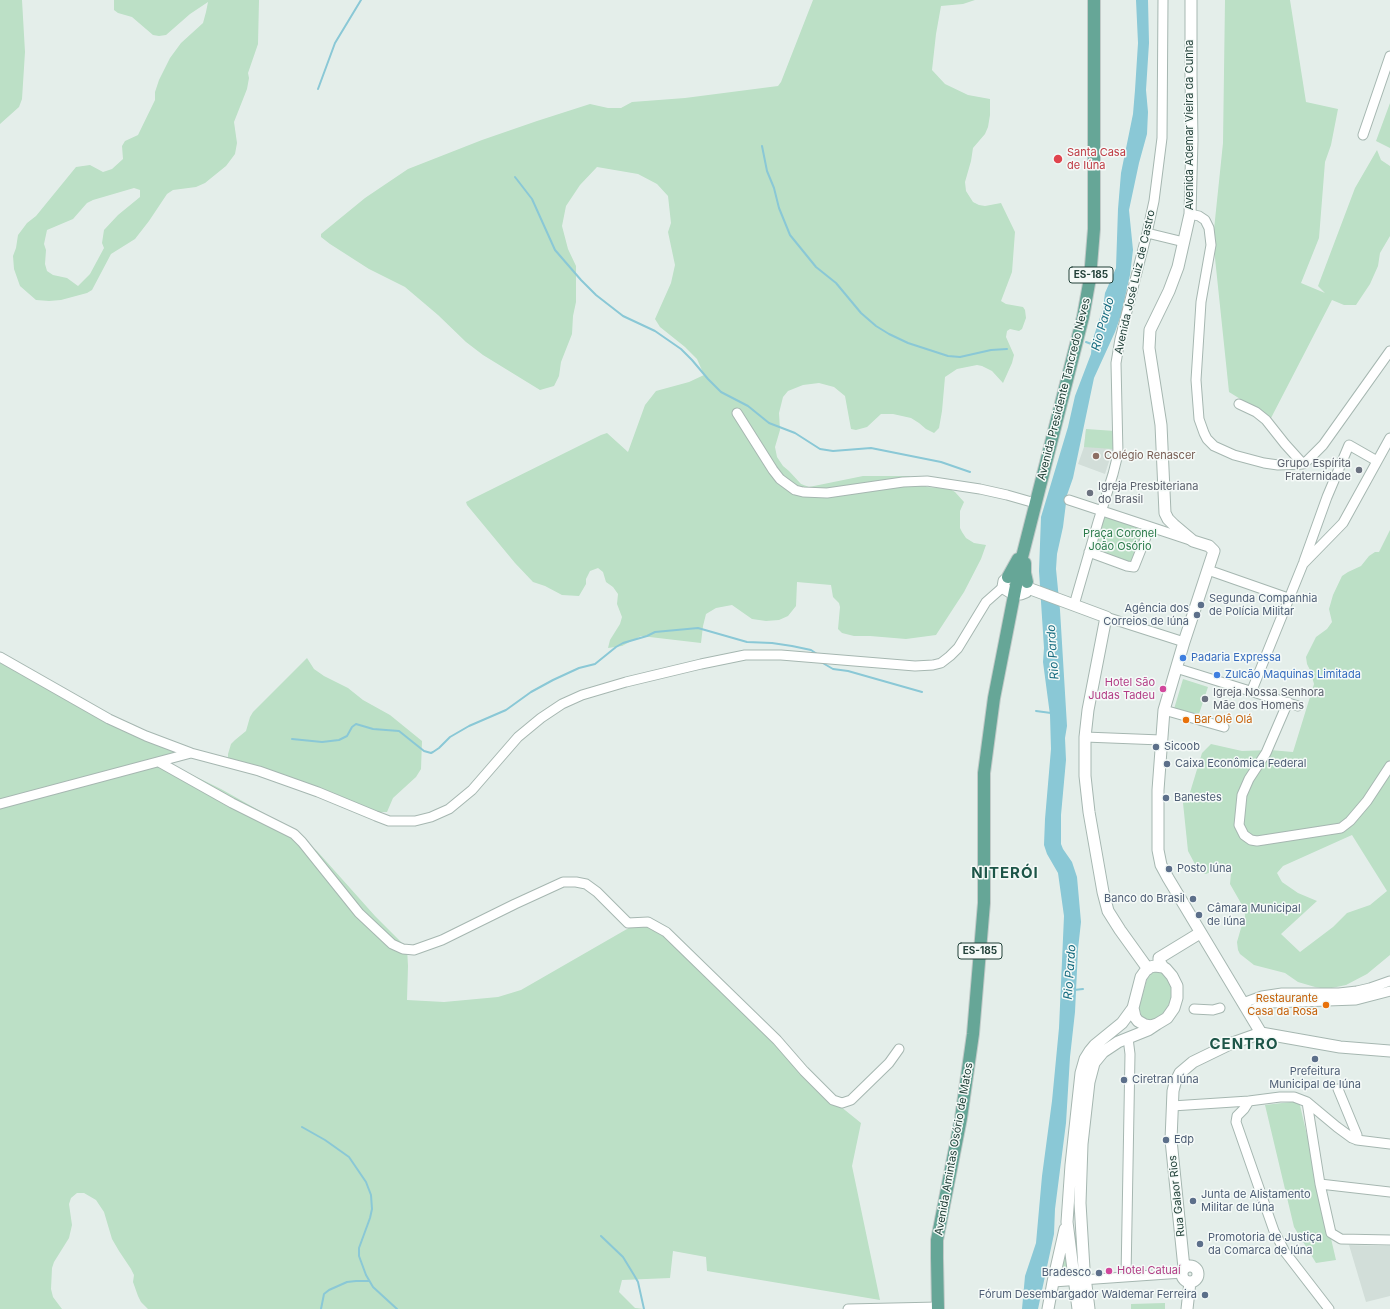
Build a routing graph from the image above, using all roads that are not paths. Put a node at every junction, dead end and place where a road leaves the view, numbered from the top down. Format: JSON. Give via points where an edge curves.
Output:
{"nodes":[{"id":1,"x":1094,"y":0,"type":"edge"},
{"id":2,"x":1163,"y":0,"type":"edge"},
{"id":3,"x":1191,"y":0,"type":"edge"},
{"id":4,"x":1390,"y":56,"type":"edge"},
{"id":5,"x":1363,"y":135,"type":"dead end"},
{"id":6,"x":1190,"y":214,"type":"junction"},
{"id":7,"x":1147,"y":233,"type":"junction"},
{"id":8,"x":1184,"y":242,"type":"junction"},
{"id":9,"x":1390,"y":351,"type":"edge"},
{"id":10,"x":1239,"y":404,"type":"dead end"},
{"id":11,"x":737,"y":413,"type":"dead end"},
{"id":12,"x":1390,"y":438,"type":"edge"},
{"id":13,"x":1377,"y":461,"type":"junction"},
{"id":14,"x":1303,"y":464,"type":"junction"},
{"id":15,"x":1069,"y":500,"type":"dead end"},
{"id":16,"x":1035,"y":503,"type":"junction"},
{"id":17,"x":1101,"y":510,"type":"junction"},
{"id":18,"x":1150,"y":527,"type":"junction"},
{"id":19,"x":1193,"y":541,"type":"junction"},
{"id":20,"x":1026,"y":542,"type":"junction"},
{"id":21,"x":1089,"y":552,"type":"junction"},
{"id":22,"x":1303,"y":564,"type":"junction"},
{"id":23,"x":1208,"y":570,"type":"junction"},
{"id":24,"x":1019,"y":585,"type":"junction"},
{"id":25,"x":1288,"y":598,"type":"junction"},
{"id":26,"x":1074,"y":605,"type":"junction"},
{"id":27,"x":1106,"y":617,"type":"junction"},
{"id":28,"x":1184,"y":642,"type":"junction"},
{"id":29,"x":0,"y":657,"type":"edge"},
{"id":30,"x":1176,"y":668,"type":"junction"},
{"id":31,"x":1252,"y":690,"type":"junction"},
{"id":32,"x":1288,"y":702,"type":"junction"},
{"id":33,"x":1298,"y":706,"type":"dead end"},
{"id":34,"x":1164,"y":710,"type":"junction"},
{"id":35,"x":1224,"y":727,"type":"dead end"},
{"id":36,"x":1085,"y":737,"type":"junction"},
{"id":37,"x":1161,"y":740,"type":"junction"},
{"id":38,"x":191,"y":753,"type":"junction"},
{"id":39,"x":159,"y":762,"type":"junction"},
{"id":40,"x":1390,"y":766,"type":"edge"},
{"id":41,"x":0,"y":804,"type":"edge"},
{"id":42,"x":1200,"y":933,"type":"junction"},
{"id":43,"x":1163,"y":967,"type":"junction"},
{"id":44,"x":1148,"y":969,"type":"junction"},
{"id":45,"x":1390,"y":981,"type":"edge"},
{"id":46,"x":1390,"y":991,"type":"edge"},
{"id":47,"x":1246,"y":1007,"type":"junction"},
{"id":48,"x":1133,"y":1008,"type":"junction"},
{"id":49,"x":1220,"y":1008,"type":"dead end"},
{"id":50,"x":1194,"y":1010,"type":"dead end"},
{"id":51,"x":1157,"y":1024,"type":"junction"},
{"id":52,"x":1261,"y":1032,"type":"junction"},
{"id":53,"x":1128,"y":1038,"type":"junction"},
{"id":54,"x":899,"y":1049,"type":"dead end"},
{"id":55,"x":1390,"y":1051,"type":"edge"},
{"id":56,"x":1338,"y":1089,"type":"dead end"},
{"id":57,"x":1249,"y":1101,"type":"junction"},
{"id":58,"x":1307,"y":1102,"type":"junction"},
{"id":59,"x":1172,"y":1106,"type":"junction"},
{"id":60,"x":1357,"y":1140,"type":"junction"},
{"id":61,"x":1390,"y":1144,"type":"edge"},
{"id":62,"x":1320,"y":1184,"type":"junction"},
{"id":63,"x":1390,"y":1192,"type":"edge"},
{"id":64,"x":1067,"y":1222,"type":"junction"},
{"id":65,"x":1390,"y":1240,"type":"edge"},
{"id":66,"x":1186,"y":1269,"type":"junction"},
{"id":67,"x":1126,"y":1277,"type":"junction"},
{"id":68,"x":1080,"y":1280,"type":"junction"},
{"id":69,"x":1053,"y":1282,"type":"junction"},
{"id":70,"x":938,"y":1308,"type":"edge"},
{"id":71,"x":848,"y":1309,"type":"edge"},
{"id":72,"x":1048,"y":1309,"type":"edge"},
{"id":73,"x":1078,"y":1309,"type":"edge"},
{"id":74,"x":1089,"y":1309,"type":"edge"},
{"id":75,"x":1187,"y":1309,"type":"edge"},
{"id":76,"x":1329,"y":1309,"type":"edge"}],
"edges":[{"from":1,"to":16,"type":"main road","name":"Avenida Presidente Tancredo Neves","number":"ES-185","via":[[1094,229],[1090,278],[1083,317]]},
{"from":2,"to":7,"type":"street","name":"Avenida José Luiz de Castro","via":[[1162,138]]},
{"from":3,"to":6,"type":"street","name":"Avenida Ademar Vieira da Cunha"},
{"from":4,"to":5,"type":"street"},
{"from":6,"to":8,"type":"street","name":"Avenida Ademar Vieira da Cunha"},
{"from":6,"to":14,"type":"street","via":[[1205,220],[1209,228],[1211,245],[1201,302],[1196,380],[1199,419],[1204,433],[1214,446],[1234,455],[1278,465]]},
{"from":7,"to":8,"type":"street"},
{"from":7,"to":17,"type":"street","name":"Avenida José Luiz de Castro","via":[[1120,339],[1116,364],[1118,454]]},
{"from":8,"to":19,"type":"street","name":"Avenida Ademar Vieira da Cunha","via":[[1178,268],[1150,330],[1148,348],[1161,425],[1165,513],[1174,525]]},
{"from":9,"to":14,"type":"street","via":[[1323,445]]},
{"from":10,"to":14,"type":"street","via":[[1266,420]]},
{"from":11,"to":16,"type":"street","via":[[780,479],[799,491],[827,493],[927,481],[1007,494]]},
{"from":12,"to":13,"type":"street"},
{"from":13,"to":22,"type":"street","via":[[1343,523]]},
{"from":13,"to":22,"type":"street","via":[[1349,445]]},
{"from":15,"to":17,"type":"street"},
{"from":16,"to":20,"type":"main road","name":"Avenida Presidente Tancredo Neves","number":"ES-185"},
{"from":17,"to":18,"type":"street"},
{"from":17,"to":21,"type":"street","name":"Avenida José Luiz de Castro"},
{"from":18,"to":19,"type":"street"},
{"from":18,"to":21,"type":"street","via":[[1134,566],[1127,566]]},
{"from":19,"to":23,"type":"street","via":[[1214,550]]},
{"from":20,"to":24,"type":"main road"},
{"from":20,"to":24,"type":"main road","via":[[1025,568]]},
{"from":21,"to":26,"type":"street","name":"Avenida José Luiz de Castro"},
{"from":22,"to":25,"type":"street"},
{"from":23,"to":25,"type":"street"},
{"from":23,"to":28,"type":"street"},
{"from":24,"to":26,"type":"street"},
{"from":24,"to":38,"type":"street","via":[[986,602],[958,648],[941,663],[915,666],[781,655],[745,656],[701,664],[582,695],[562,704],[518,737],[472,790],[449,808],[415,822],[389,821],[311,789]]},
{"from":24,"to":70,"type":"main road","name":"Avenida Amintas Osório de Matos","number":"ES-185","via":[[994,698],[984,773],[982,938],[973,1034],[961,1118],[937,1240]]},
{"from":25,"to":31,"type":"street"},
{"from":26,"to":27,"type":"street"},
{"from":27,"to":28,"type":"street"},
{"from":27,"to":36,"type":"street"},
{"from":28,"to":30,"type":"street"},
{"from":29,"to":38,"type":"street","via":[[109,719]]},
{"from":30,"to":31,"type":"street"},
{"from":30,"to":34,"type":"street"},
{"from":31,"to":32,"type":"street"},
{"from":32,"to":33,"type":"street"},
{"from":32,"to":40,"type":"street","via":[[1266,752],[1242,795],[1239,825],[1244,835],[1251,840],[1341,828],[1367,801]]},
{"from":34,"to":35,"type":"street"},
{"from":34,"to":37,"type":"street"},
{"from":36,"to":37,"type":"street"},
{"from":36,"to":44,"type":"street","via":[[1085,776],[1089,812],[1105,901],[1120,930]]},
{"from":37,"to":42,"type":"street","via":[[1157,821],[1159,858]]},
{"from":38,"to":39,"type":"street"},
{"from":39,"to":41,"type":"street"},
{"from":39,"to":54,"type":"street","via":[[294,834],[359,913],[392,944],[403,949],[414,950],[442,940],[563,882],[586,884],[628,923],[648,922],[666,932],[777,1040],[833,1100],[842,1103],[851,1100]]},
{"from":42,"to":43,"type":"street","via":[[1159,958]]},
{"from":42,"to":47,"type":"street"},
{"from":43,"to":44,"type":"street","via":[[1155,966]]},
{"from":43,"to":51,"type":"street","via":[[1175,981],[1177,998],[1170,1013]]},
{"from":44,"to":48,"type":"street","via":[[1141,977]]},
{"from":45,"to":47,"type":"street","via":[[1360,990],[1282,992],[1262,996]]},
{"from":46,"to":47,"type":"street","via":[[1356,1000],[1270,1003]]},
{"from":47,"to":52,"type":"street"},
{"from":48,"to":51,"type":"street","via":[[1135,1017],[1141,1024]]},
{"from":48,"to":64,"type":"street","via":[[1122,1023],[1095,1044],[1082,1067]]},
{"from":49,"to":50,"type":"street"},
{"from":51,"to":53,"type":"street"},
{"from":52,"to":55,"type":"street","via":[[1340,1047]]},
{"from":52,"to":59,"type":"street","name":"Rua Galaor Rios","via":[[1221,1048],[1184,1069],[1175,1083]]},
{"from":53,"to":67,"type":"street","via":[[1130,1054]]},
{"from":53,"to":68,"type":"street","via":[[1099,1056],[1094,1063],[1089,1082],[1080,1188]]},
{"from":56,"to":60,"type":"street"},
{"from":57,"to":58,"type":"street","via":[[1289,1096]]},
{"from":57,"to":59,"type":"street"},
{"from":57,"to":76,"type":"street","via":[[1237,1116],[1236,1122],[1274,1231],[1285,1252]]},
{"from":58,"to":60,"type":"street","via":[[1346,1135]]},
{"from":58,"to":62,"type":"street"},
{"from":59,"to":66,"type":"street","name":"Rua Galaor Rios","via":[[1171,1140]]},
{"from":60,"to":61,"type":"street"},
{"from":62,"to":63,"type":"street"},
{"from":62,"to":65,"type":"street","via":[[1331,1233],[1334,1236],[1345,1240]]},
{"from":64,"to":68,"type":"street"},
{"from":64,"to":69,"type":"street"},
{"from":66,"to":67,"type":"street"},
{"from":66,"to":75,"type":"street","name":"Rua Galaor Rios","via":[[1196,1268],[1198,1276],[1190,1282]]},
{"from":67,"to":68,"type":"street"},
{"from":68,"to":69,"type":"street"},
{"from":68,"to":73,"type":"street"},
{"from":68,"to":74,"type":"street"},
{"from":69,"to":72,"type":"street"},
{"from":70,"to":71,"type":"street"}]}
